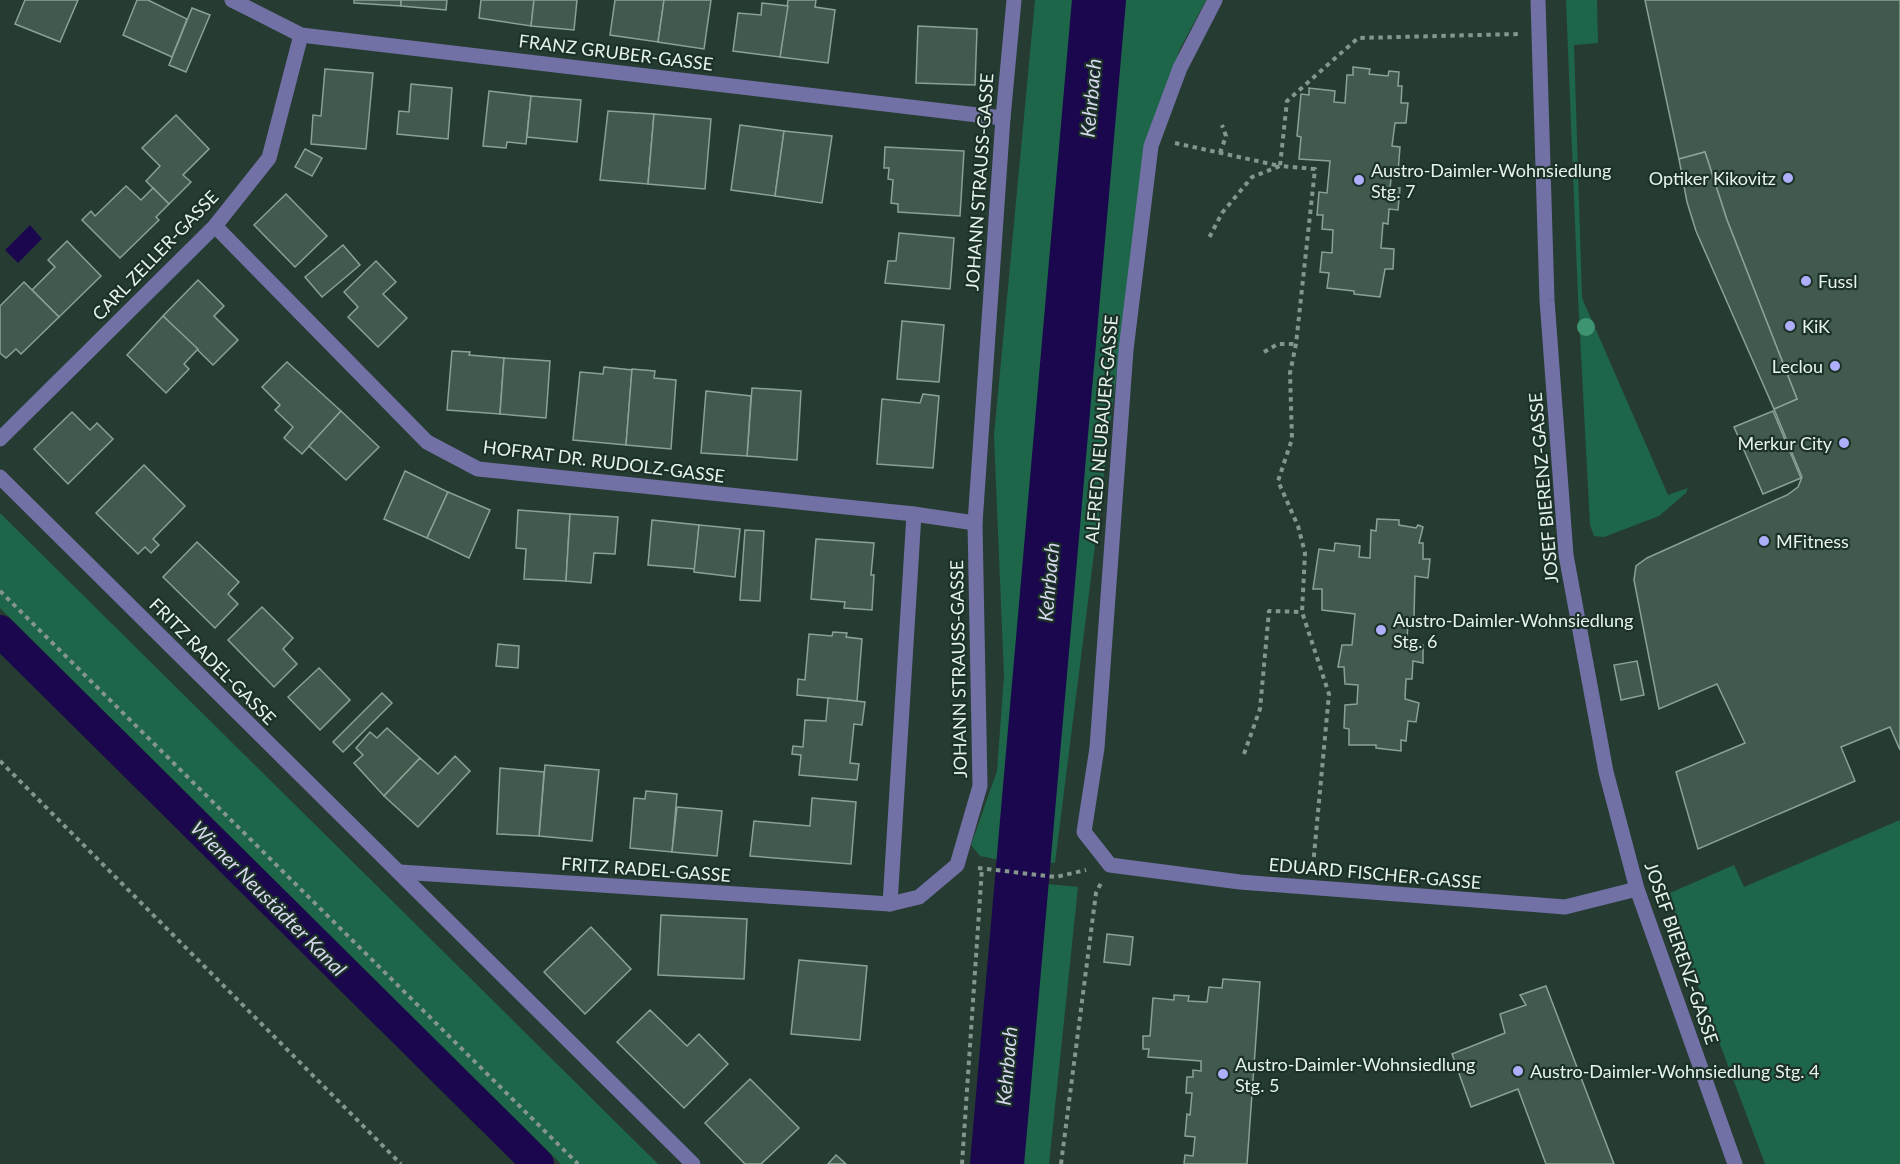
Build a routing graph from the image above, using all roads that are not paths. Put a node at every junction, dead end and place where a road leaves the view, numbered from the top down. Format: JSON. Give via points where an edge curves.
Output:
{"nodes":[{"id":1,"x":232,"y":0,"type":"edge"},
{"id":2,"x":1014,"y":0,"type":"edge"},
{"id":3,"x":1215,"y":0,"type":"edge"},
{"id":4,"x":1538,"y":0,"type":"edge"},
{"id":5,"x":301,"y":35,"type":"junction"},
{"id":6,"x":1003,"y":118,"type":"junction"},
{"id":7,"x":215,"y":226,"type":"junction"},
{"id":8,"x":0,"y":439,"type":"edge"},
{"id":9,"x":0,"y":477,"type":"edge"},
{"id":10,"x":914,"y":514,"type":"junction"},
{"id":11,"x":975,"y":523,"type":"junction"},
{"id":12,"x":1110,"y":865,"type":"joint"},
{"id":13,"x":400,"y":872,"type":"junction"},
{"id":14,"x":1637,"y":889,"type":"junction"},
{"id":15,"x":890,"y":904,"type":"junction"},
{"id":16,"x":693,"y":1164,"type":"edge"},
{"id":17,"x":1735,"y":1164,"type":"edge"}],
"edges":[{"from":1,"to":5,"type":"street","name":"FRANZ GRUBER-GASSE"},
{"from":2,"to":6,"type":"street","name":"JOHANN STRAUSS-GASSE"},
{"from":3,"to":12,"type":"street","name":"ALFRED NEUBAUER-GASSE","via":[[1180,68],[1151,146],[1126,350],[1097,747],[1084,832]]},
{"from":4,"to":14,"type":"street","name":"JOSEF BIERENZ-GASSE","via":[[1547,300],[1566,555],[1606,772]]},
{"from":5,"to":6,"type":"street","name":"FRANZ GRUBER-GASSE"},
{"from":5,"to":7,"type":"street","name":"CARL ZELLER-GASSE","via":[[269,158]]},
{"from":6,"to":11,"type":"street","name":"JOHANN STRAUSS-GASSE"},
{"from":7,"to":8,"type":"street","name":"CARL ZELLER-GASSE"},
{"from":7,"to":10,"type":"street","name":"HOFRAT DR. RUDOLZ-GASSE","via":[[427,442],[478,468]]},
{"from":9,"to":13,"type":"street","name":"FRITZ RADEL-GASSE"},
{"from":10,"to":11,"type":"street","name":"HOFRAT DR. RUDOLZ-GASSE"},
{"from":10,"to":15,"type":"street"},
{"from":11,"to":15,"type":"street","name":"JOHANN STRAUSS-GASSE","via":[[980,786],[957,865],[919,897]]},
{"from":12,"to":14,"type":"street","name":"EDUARD FISCHER-GASSE","via":[[1240,882],[1564,907]]},
{"from":13,"to":15,"type":"street","name":"FRITZ RADEL-GASSE"},
{"from":13,"to":16,"type":"street","name":"FRITZ RADEL-GASSE"},
{"from":14,"to":17,"type":"street","name":"JOSEF BIERENZ-GASSE"}]}
